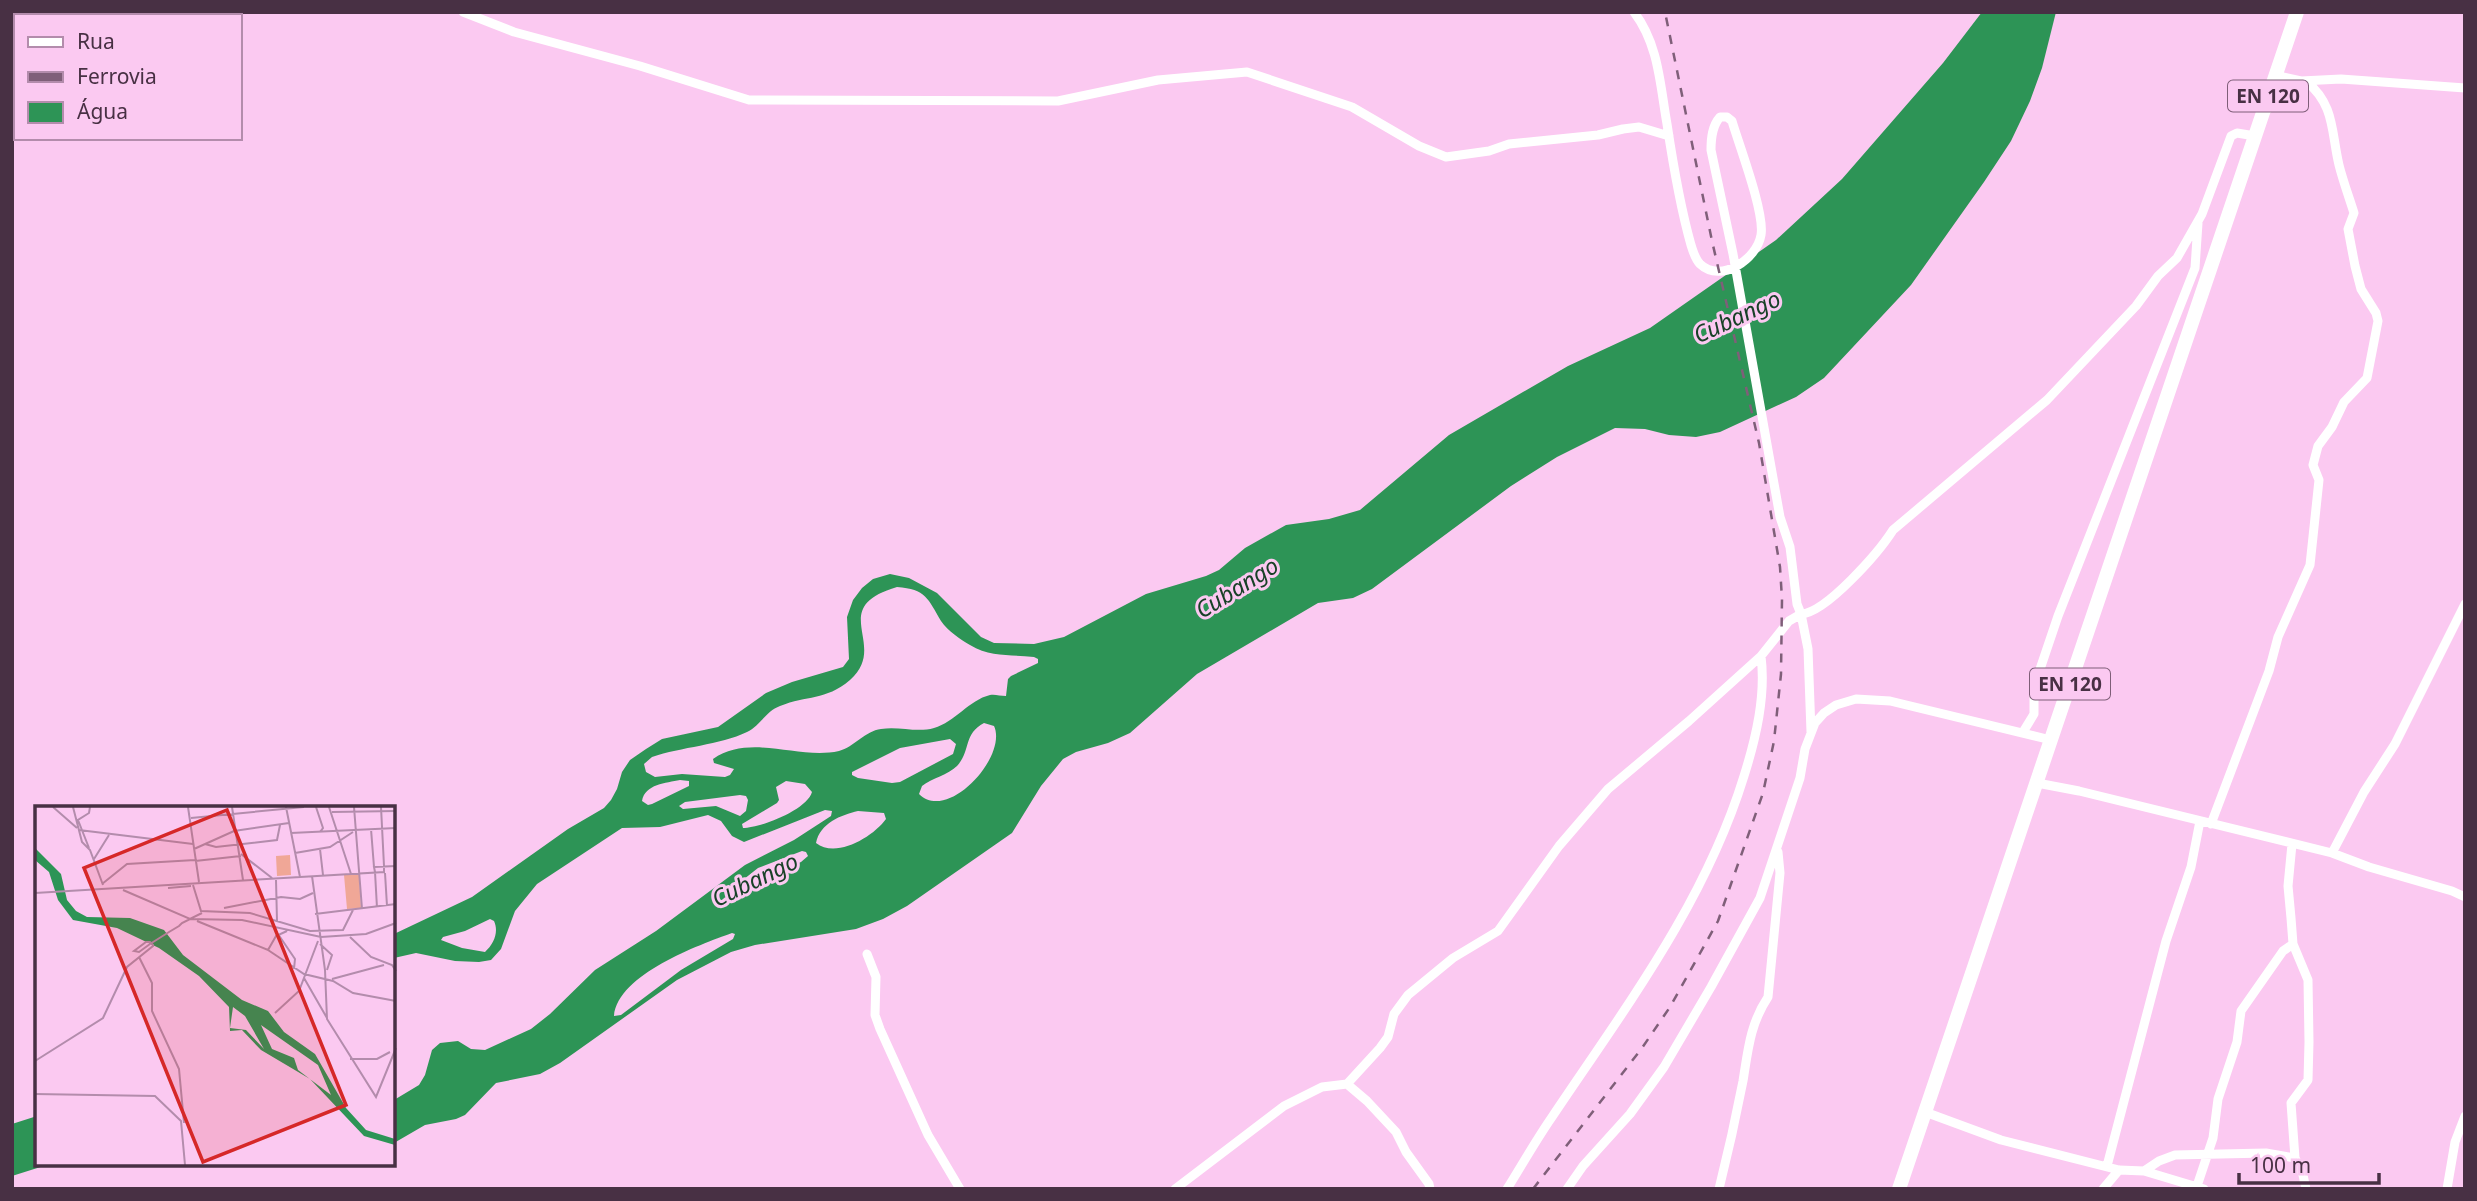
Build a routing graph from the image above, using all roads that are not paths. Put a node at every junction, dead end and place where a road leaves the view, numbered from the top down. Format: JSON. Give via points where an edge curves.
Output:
{"nodes":[{"id":1,"x":463,"y":12,"type":"edge"},
{"id":2,"x":1634,"y":12,"type":"edge"},
{"id":3,"x":2297,"y":12,"type":"edge"},
{"id":4,"x":2275,"y":75,"type":"junction"},
{"id":5,"x":2304,"y":81,"type":"junction"},
{"id":6,"x":2465,"y":88,"type":"edge"},
{"id":7,"x":2257,"y":130,"type":"junction"},
{"id":8,"x":1669,"y":136,"type":"junction"},
{"id":9,"x":2198,"y":221,"type":"junction"},
{"id":10,"x":2465,"y":604,"type":"edge"},
{"id":11,"x":1801,"y":614,"type":"junction"},
{"id":12,"x":1761,"y":656,"type":"junction"},
{"id":13,"x":1811,"y":732,"type":"junction"},
{"id":14,"x":2023,"y":732,"type":"junction"},
{"id":15,"x":2051,"y":740,"type":"junction"},
{"id":16,"x":2037,"y":783,"type":"junction"},
{"id":17,"x":2200,"y":821,"type":"junction"},
{"id":18,"x":2211,"y":824,"type":"junction"},
{"id":19,"x":2292,"y":844,"type":"junction"},
{"id":20,"x":1778,"y":846,"type":"junction"},
{"id":21,"x":2332,"y":853,"type":"junction"},
{"id":22,"x":2465,"y":897,"type":"edge"},
{"id":23,"x":2293,"y":944,"type":"junction"},
{"id":24,"x":867,"y":954,"type":"dead end"},
{"id":25,"x":1347,"y":1084,"type":"junction"},
{"id":26,"x":1925,"y":1112,"type":"junction"},
{"id":27,"x":2465,"y":1116,"type":"edge"},
{"id":28,"x":2207,"y":1155,"type":"junction"},
{"id":29,"x":2295,"y":1158,"type":"junction"},
{"id":30,"x":2106,"y":1166,"type":"junction"},
{"id":31,"x":2119,"y":1170,"type":"junction"},
{"id":32,"x":2144,"y":1171,"type":"junction"},
{"id":33,"x":2199,"y":1188,"type":"edge"},
{"id":34,"x":960,"y":1189,"type":"edge"},
{"id":35,"x":1175,"y":1189,"type":"edge"},
{"id":36,"x":1430,"y":1189,"type":"edge"},
{"id":37,"x":1507,"y":1189,"type":"edge"},
{"id":38,"x":1567,"y":1189,"type":"edge"},
{"id":39,"x":1719,"y":1189,"type":"edge"},
{"id":40,"x":1899,"y":1189,"type":"edge"},
{"id":41,"x":2102,"y":1189,"type":"edge"},
{"id":42,"x":2306,"y":1189,"type":"edge"},
{"id":43,"x":2447,"y":1189,"type":"edge"}],
"edges":[{"from":1,"to":8,"type":"street","via":[[514,32],[749,100],[1058,101],[1158,80],[1248,72],[1352,107],[1446,157],[1639,127]]},
{"from":2,"to":8,"type":"street","via":[[1655,49]]},
{"from":3,"to":4,"type":"main road","number":"EN 120"},
{"from":4,"to":5,"type":"street"},
{"from":4,"to":7,"type":"main road","number":"EN 120"},
{"from":5,"to":6,"type":"street","via":[[2341,79]]},
{"from":5,"to":7,"type":"street","via":[[2271,105]]},
{"from":5,"to":18,"type":"street","via":[[2326,103],[2354,213],[2348,229],[2358,280],[2378,321],[2367,378],[2344,402],[2318,446],[2313,466],[2319,481],[2310,565],[2278,637]]},
{"from":7,"to":9,"type":"street","via":[[2237,133],[2228,141]]},
{"from":7,"to":15,"type":"main road","number":"EN 120"},
{"from":8,"to":11,"type":"street","via":[[1695,256],[1702,266],[1720,271],[1739,265],[1749,258],[1762,233],[1759,213],[1732,121],[1720,117],[1714,125],[1711,150],[1733,254],[1764,425],[1780,517]]},
{"from":9,"to":11,"type":"street","via":[[2177,258],[2047,400],[1893,530],[1829,599]]},
{"from":9,"to":14,"type":"street","via":[[2194,268],[2058,616],[2034,687],[2034,714]]},
{"from":10,"to":21,"type":"street","via":[[2395,744]]},
{"from":11,"to":12,"type":"street","via":[[1789,621]]},
{"from":11,"to":13,"type":"street","via":[[1808,649]]},
{"from":12,"to":25,"type":"street","via":[[1608,789],[1559,846],[1498,931],[1453,958],[1408,995],[1394,1014],[1388,1037]]},
{"from":12,"to":37,"type":"street","via":[[1762,693],[1751,755],[1731,817],[1702,881],[1639,990]]},
{"from":13,"to":14,"type":"street","via":[[1824,713],[1856,699],[1890,701]]},
{"from":13,"to":20,"type":"street"},
{"from":14,"to":15,"type":"street"},
{"from":15,"to":16,"type":"main road","number":"EN 120"},
{"from":16,"to":17,"type":"street"},
{"from":16,"to":26,"type":"main road","number":"EN 120"},
{"from":17,"to":18,"type":"street"},
{"from":17,"to":30,"type":"street"},
{"from":18,"to":19,"type":"street"},
{"from":19,"to":21,"type":"street"},
{"from":19,"to":23,"type":"street","via":[[2288,886]]},
{"from":20,"to":38,"type":"street","via":[[1759,898],[1664,1067]]},
{"from":20,"to":39,"type":"street","via":[[1780,873],[1768,997],[1750,1034]]},
{"from":21,"to":22,"type":"street"},
{"from":23,"to":28,"type":"street","via":[[2283,951],[2241,1010],[2241,1028],[2218,1099]]},
{"from":23,"to":29,"type":"street","via":[[2308,980],[2309,1042],[2308,1080],[2291,1103]]},
{"from":24,"to":34,"type":"street","via":[[876,977],[875,1015],[880,1029],[928,1135]]},
{"from":25,"to":35,"type":"street","via":[[1322,1087],[1284,1106]]},
{"from":25,"to":36,"type":"street","via":[[1396,1132]]},
{"from":26,"to":30,"type":"street","via":[[2001,1140]]},
{"from":26,"to":40,"type":"main road","number":"EN 120"},
{"from":27,"to":43,"type":"street"},
{"from":28,"to":29,"type":"street","via":[[2266,1153]]},
{"from":28,"to":32,"type":"street","via":[[2175,1155]]},
{"from":28,"to":33,"type":"street"},
{"from":29,"to":42,"type":"street"},
{"from":30,"to":31,"type":"street"},
{"from":31,"to":32,"type":"street"},
{"from":31,"to":41,"type":"street"},
{"from":32,"to":33,"type":"street"}]}
